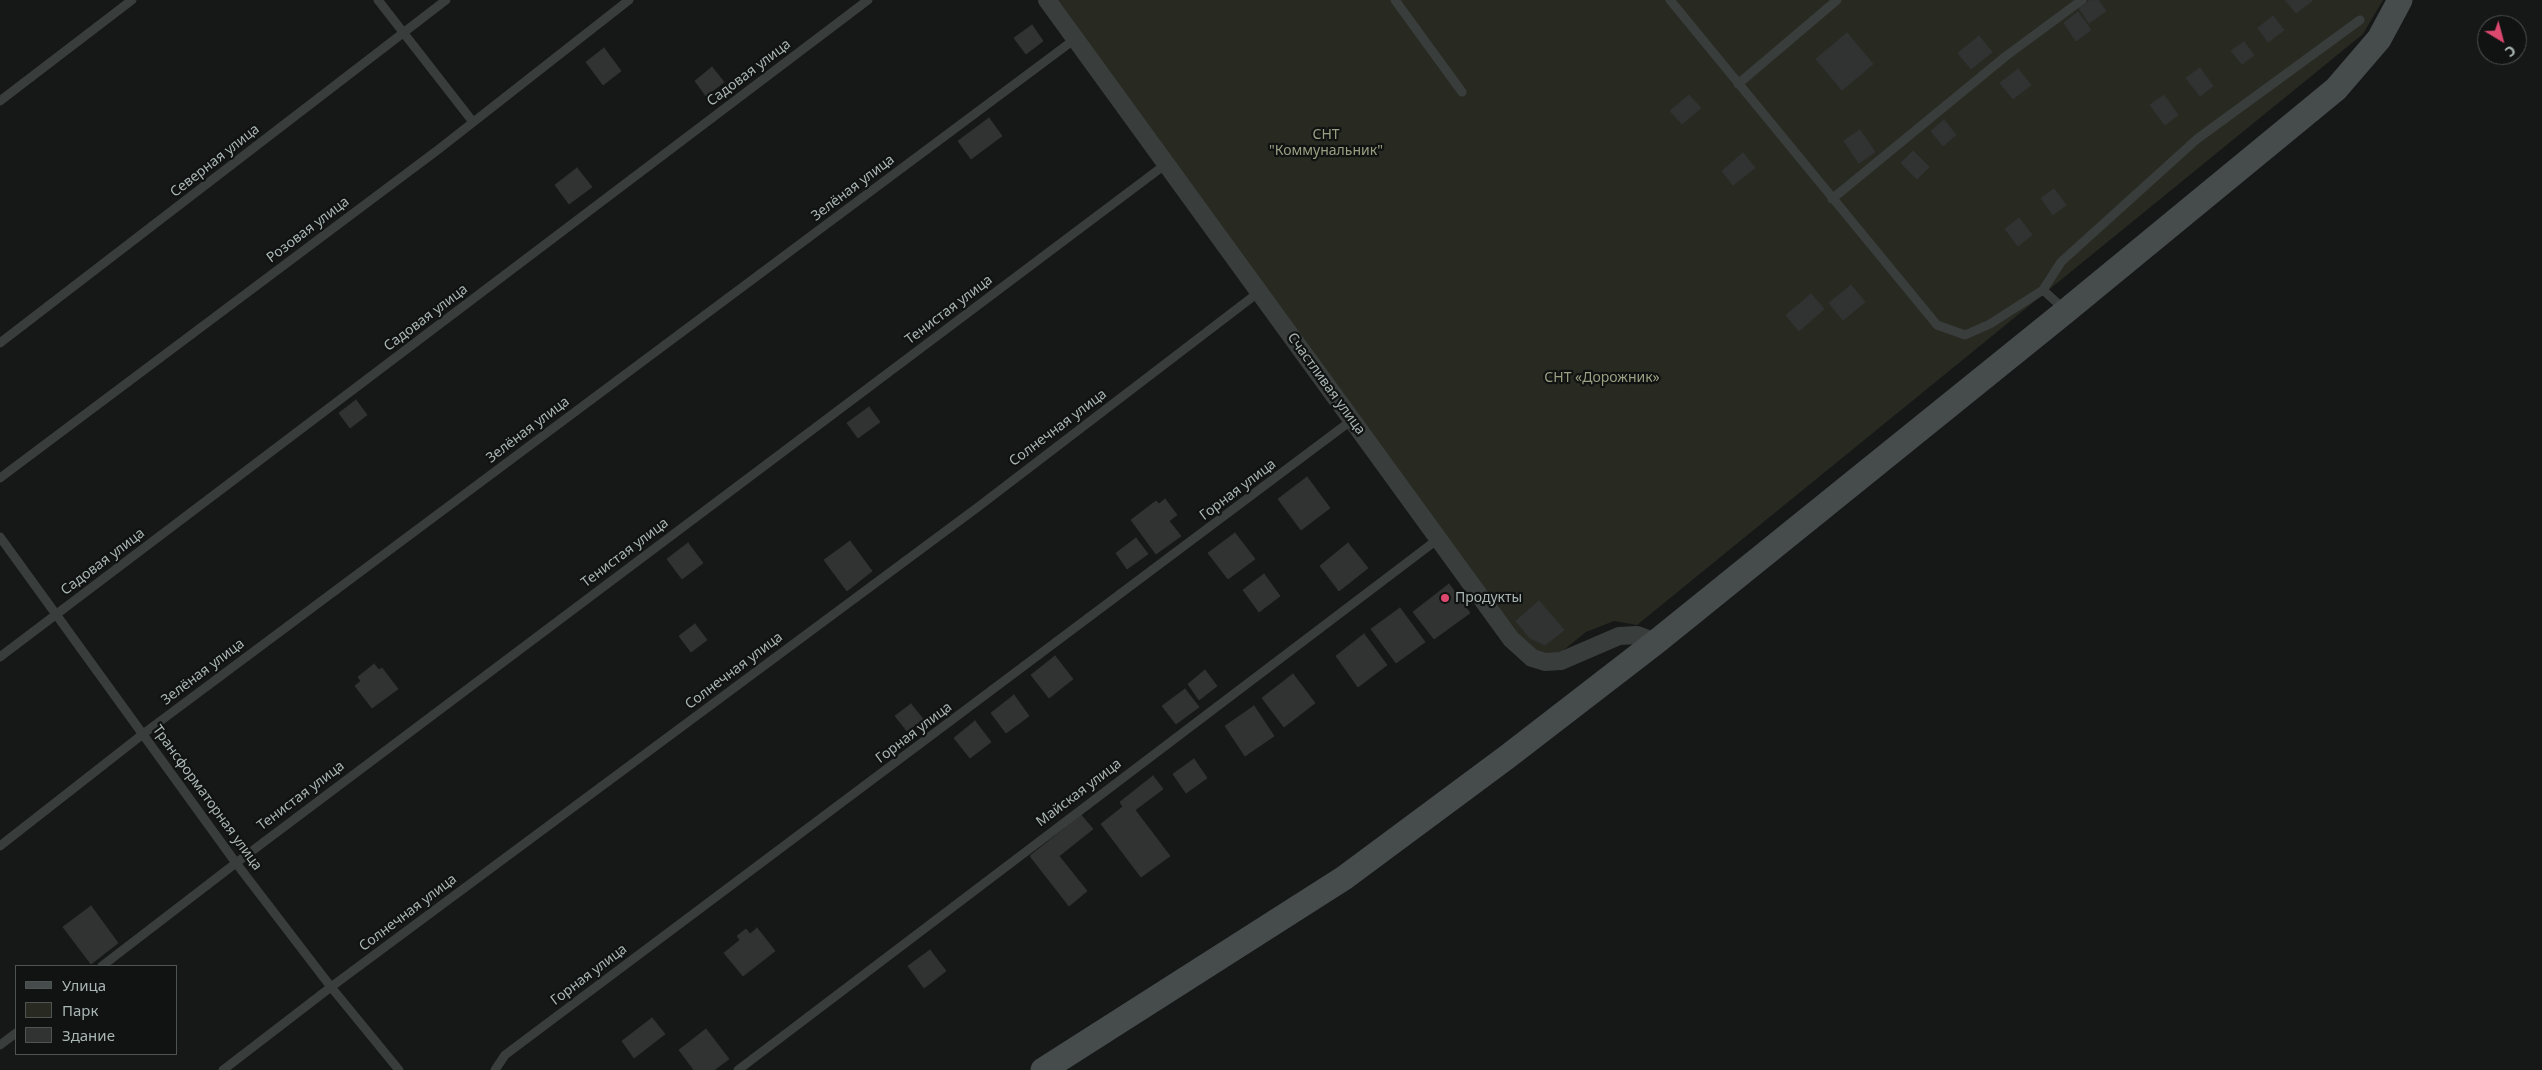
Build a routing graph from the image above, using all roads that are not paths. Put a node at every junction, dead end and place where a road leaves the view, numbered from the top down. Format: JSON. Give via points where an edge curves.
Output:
{"nodes":[{"id":1,"x":132,"y":0,"type":"edge"},
{"id":2,"x":378,"y":0,"type":"edge"},
{"id":3,"x":446,"y":0,"type":"edge"},
{"id":4,"x":629,"y":0,"type":"edge"},
{"id":5,"x":868,"y":0,"type":"edge"},
{"id":6,"x":1047,"y":0,"type":"edge"},
{"id":7,"x":1394,"y":0,"type":"edge"},
{"id":8,"x":1670,"y":0,"type":"edge"},
{"id":9,"x":1836,"y":0,"type":"edge"},
{"id":10,"x":2082,"y":0,"type":"edge"},
{"id":11,"x":2400,"y":0,"type":"edge"},
{"id":12,"x":2360,"y":20,"type":"dead end"},
{"id":13,"x":403,"y":32,"type":"junction"},
{"id":14,"x":1075,"y":39,"type":"junction"},
{"id":15,"x":1738,"y":84,"type":"junction"},
{"id":16,"x":1462,"y":92,"type":"dead end"},
{"id":17,"x":0,"y":101,"type":"edge"},
{"id":18,"x":473,"y":122,"type":"junction"},
{"id":19,"x":1166,"y":164,"type":"junction"},
{"id":20,"x":1832,"y":199,"type":"junction"},
{"id":21,"x":2043,"y":290,"type":"junction"},
{"id":22,"x":1259,"y":292,"type":"junction"},
{"id":23,"x":2066,"y":311,"type":"junction"},
{"id":24,"x":0,"y":343,"type":"edge"},
{"id":25,"x":1352,"y":420,"type":"junction"},
{"id":26,"x":0,"y":478,"type":"edge"},
{"id":27,"x":0,"y":538,"type":"edge"},
{"id":28,"x":1438,"y":539,"type":"junction"},
{"id":29,"x":57,"y":614,"type":"junction"},
{"id":30,"x":1656,"y":642,"type":"junction"},
{"id":31,"x":0,"y":657,"type":"edge"},
{"id":32,"x":143,"y":734,"type":"junction"},
{"id":33,"x":0,"y":846,"type":"edge"},
{"id":34,"x":236,"y":863,"type":"junction"},
{"id":35,"x":103,"y":965,"type":"edge"},
{"id":36,"x":331,"y":987,"type":"junction"},
{"id":37,"x":15,"y":1034,"type":"edge"},
{"id":38,"x":0,"y":1045,"type":"edge"},
{"id":39,"x":223,"y":1070,"type":"edge"},
{"id":40,"x":399,"y":1070,"type":"edge"},
{"id":41,"x":496,"y":1070,"type":"edge"},
{"id":42,"x":738,"y":1070,"type":"edge"},
{"id":43,"x":1043,"y":1070,"type":"edge"}],
"edges":[{"from":1,"to":17,"type":"lane"},
{"from":2,"to":13,"type":"lane"},
{"from":3,"to":13,"type":"lane","name":"Северная улица"},
{"from":4,"to":18,"type":"lane","name":"Розовая улица"},
{"from":5,"to":29,"type":"lane","name":"Садовая улица"},
{"from":6,"to":14,"type":"street","name":"Счастливая улица"},
{"from":7,"to":16,"type":"lane"},
{"from":8,"to":15,"type":"lane"},
{"from":9,"to":15,"type":"lane"},
{"from":10,"to":20,"type":"lane","via":[[2006,56]]},
{"from":11,"to":23,"type":"main road","via":[[2379,39],[2336,89]]},
{"from":12,"to":21,"type":"lane","via":[[2197,139],[2060,262]]},
{"from":13,"to":18,"type":"lane"},
{"from":13,"to":24,"type":"lane","name":"Северная улица"},
{"from":14,"to":19,"type":"street","name":"Счастливая улица"},
{"from":14,"to":32,"type":"lane","name":"Зелёная улица"},
{"from":15,"to":20,"type":"lane"},
{"from":18,"to":26,"type":"lane","name":"Розовая улица"},
{"from":19,"to":22,"type":"street","name":"Счастливая улица"},
{"from":19,"to":34,"type":"lane","name":"Тенистая улица"},
{"from":20,"to":21,"type":"lane","via":[[1936,325],[1965,335],[1990,324]]},
{"from":21,"to":23,"type":"lane"},
{"from":22,"to":25,"type":"street","name":"Счастливая улица"},
{"from":22,"to":36,"type":"lane","name":"Солнечная улица","via":[[978,507]]},
{"from":23,"to":30,"type":"main road"},
{"from":25,"to":28,"type":"street","name":"Счастливая улица"},
{"from":25,"to":41,"type":"lane","name":"Горная улица","via":[[505,1055]]},
{"from":27,"to":29,"type":"lane","name":"Трансформаторная улица"},
{"from":28,"to":30,"type":"street","name":"Счастливая улица","via":[[1511,639],[1532,658],[1545,662],[1561,661],[1619,636],[1637,635]]},
{"from":28,"to":42,"type":"lane","name":"Майская улица"},
{"from":29,"to":31,"type":"lane","name":"Садовая улица"},
{"from":29,"to":32,"type":"lane","name":"Трансформаторная улица"},
{"from":30,"to":43,"type":"main road","via":[[1344,878]]},
{"from":32,"to":33,"type":"lane","name":"Зелёная улица"},
{"from":32,"to":34,"type":"lane","name":"Трансформаторная улица"},
{"from":34,"to":35,"type":"lane","name":"Тенистая улица"},
{"from":34,"to":36,"type":"lane","name":"Трансформаторная улица"},
{"from":36,"to":39,"type":"lane","name":"Солнечная улица"},
{"from":36,"to":40,"type":"lane","name":"Трансформаторная улица"},
{"from":37,"to":38,"type":"lane"}]}
